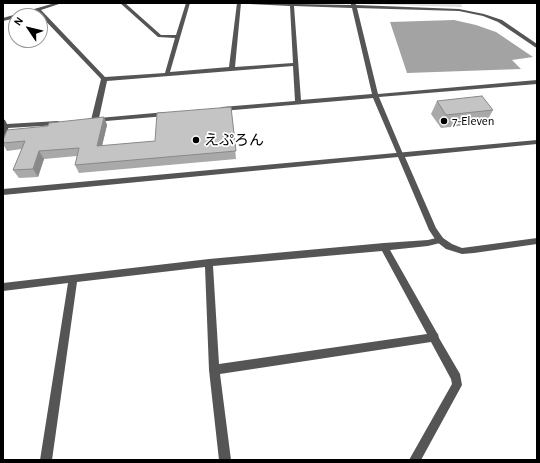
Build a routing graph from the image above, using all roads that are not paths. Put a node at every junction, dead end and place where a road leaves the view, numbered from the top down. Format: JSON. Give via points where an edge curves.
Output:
{"nodes":[{"id":1,"x":60,"y":3,"type":"edge"},
{"id":2,"x":122,"y":3,"type":"edge"},
{"id":3,"x":188,"y":3,"type":"edge"},
{"id":4,"x":239,"y":3,"type":"edge"},
{"id":5,"x":249,"y":3,"type":"edge"},
{"id":6,"x":292,"y":4,"type":"junction"},
{"id":7,"x":353,"y":5,"type":"edge"},
{"id":8,"x":44,"y":8,"type":"edge"},
{"id":9,"x":48,"y":20,"type":"edge"},
{"id":10,"x":178,"y":37,"type":"junction"},
{"id":11,"x":537,"y":46,"type":"edge"},
{"id":12,"x":295,"y":64,"type":"junction"},
{"id":13,"x":232,"y":69,"type":"junction"},
{"id":14,"x":167,"y":74,"type":"junction"},
{"id":15,"x":104,"y":79,"type":"junction"},
{"id":16,"x":537,"y":82,"type":"edge"},
{"id":17,"x":376,"y":97,"type":"junction"},
{"id":18,"x":298,"y":103,"type":"junction"},
{"id":19,"x":212,"y":110,"type":"edge"},
{"id":20,"x":173,"y":114,"type":"edge"},
{"id":21,"x":96,"y":120,"type":"junction"},
{"id":22,"x":88,"y":121,"type":"edge"},
{"id":23,"x":65,"y":123,"type":"edge"},
{"id":24,"x":4,"y":124,"type":"edge"},
{"id":25,"x":3,"y":139,"type":"edge"},
{"id":26,"x":537,"y":142,"type":"edge"},
{"id":27,"x":400,"y":154,"type":"junction"},
{"id":28,"x":3,"y":192,"type":"edge"},
{"id":29,"x":440,"y":240,"type":"junction"},
{"id":30,"x":537,"y":241,"type":"edge"},
{"id":31,"x":384,"y":246,"type":"junction"},
{"id":32,"x":209,"y":263,"type":"junction"},
{"id":33,"x":73,"y":280,"type":"junction"},
{"id":34,"x":3,"y":287,"type":"edge"},
{"id":35,"x":435,"y":337,"type":"junction"},
{"id":36,"x":214,"y":370,"type":"junction"},
{"id":37,"x":46,"y":460,"type":"edge"},
{"id":38,"x":225,"y":460,"type":"edge"},
{"id":39,"x":415,"y":460,"type":"edge"}],
"edges":[{"from":1,"to":8,"type":"street"},
{"from":2,"to":10,"type":"street","via":[[160,36]]},
{"from":3,"to":10,"type":"street"},
{"from":4,"to":13,"type":"street"},
{"from":5,"to":6,"type":"street"},
{"from":6,"to":7,"type":"street"},
{"from":6,"to":12,"type":"street"},
{"from":7,"to":11,"type":"street","via":[[469,12],[500,21]]},
{"from":7,"to":17,"type":"street"},
{"from":9,"to":15,"type":"street"},
{"from":10,"to":14,"type":"street"},
{"from":12,"to":13,"type":"street"},
{"from":12,"to":18,"type":"street"},
{"from":13,"to":14,"type":"street"},
{"from":14,"to":15,"type":"street"},
{"from":15,"to":21,"type":"street"},
{"from":16,"to":17,"type":"street"},
{"from":17,"to":18,"type":"street"},
{"from":17,"to":27,"type":"street"},
{"from":18,"to":19,"type":"street"},
{"from":20,"to":21,"type":"street"},
{"from":21,"to":22,"type":"street"},
{"from":23,"to":24,"type":"street"},
{"from":24,"to":25,"type":"street"},
{"from":26,"to":27,"type":"street"},
{"from":27,"to":28,"type":"street"},
{"from":27,"to":29,"type":"street","via":[[433,230]]},
{"from":29,"to":30,"type":"street","via":[[449,247],[462,251]]},
{"from":29,"to":31,"type":"street"},
{"from":31,"to":32,"type":"street"},
{"from":31,"to":35,"type":"street"},
{"from":32,"to":33,"type":"street"},
{"from":32,"to":36,"type":"street"},
{"from":33,"to":34,"type":"street"},
{"from":33,"to":37,"type":"street"},
{"from":35,"to":36,"type":"street"},
{"from":35,"to":39,"type":"street","via":[[456,378],[457,385]]},
{"from":36,"to":38,"type":"street"}]}
